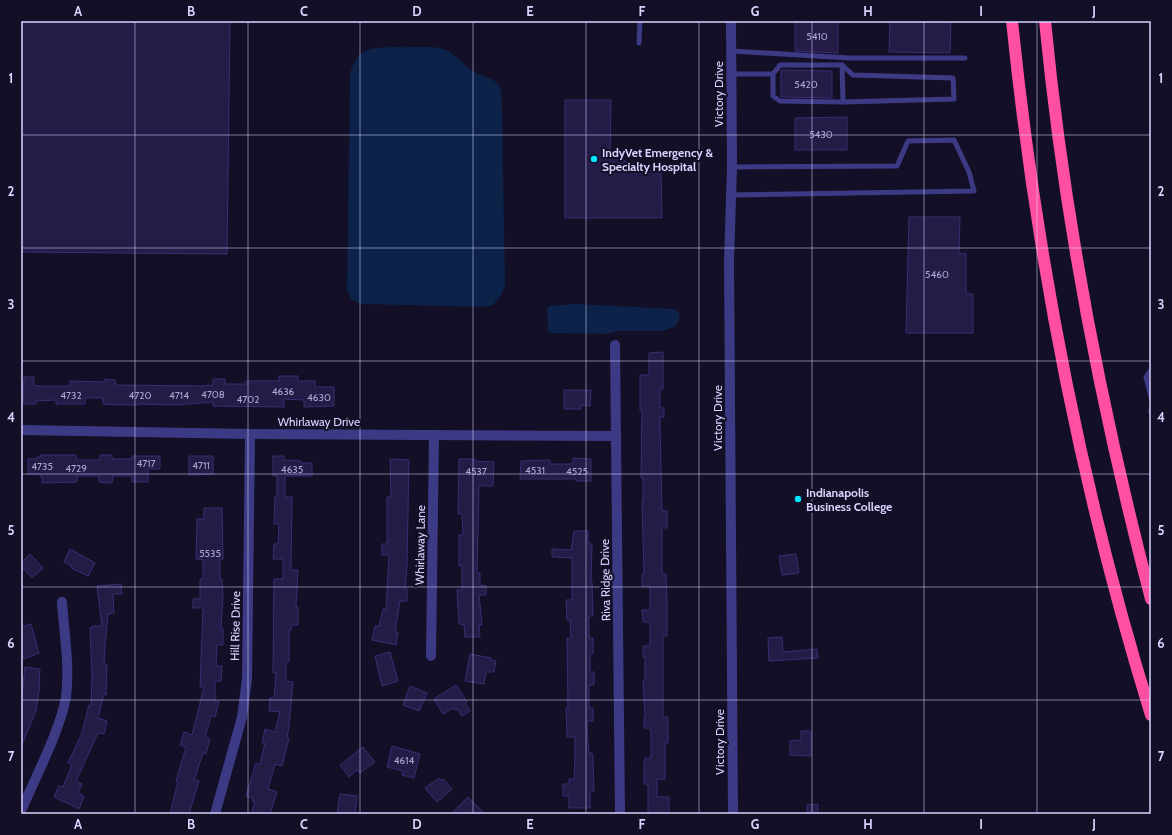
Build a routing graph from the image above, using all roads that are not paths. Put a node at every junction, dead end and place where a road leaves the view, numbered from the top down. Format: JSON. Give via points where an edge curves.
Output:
{"nodes":[{"id":1,"x":640,"y":21,"type":"edge"},
{"id":2,"x":731,"y":21,"type":"edge"},
{"id":3,"x":1007,"y":21,"type":"edge"},
{"id":4,"x":1012,"y":21,"type":"edge"},
{"id":5,"x":1046,"y":21,"type":"edge"},
{"id":6,"x":1051,"y":21,"type":"edge"},
{"id":7,"x":639,"y":43,"type":"dead end"},
{"id":8,"x":731,"y":51,"type":"junction"},
{"id":9,"x":965,"y":58,"type":"dead end"},
{"id":10,"x":842,"y":65,"type":"junction"},
{"id":11,"x":731,"y":74,"type":"junction"},
{"id":12,"x":773,"y":74,"type":"junction"},
{"id":13,"x":1017,"y":76,"type":"junction"},
{"id":14,"x":843,"y":102,"type":"junction"},
{"id":15,"x":1054,"y":109,"type":"junction"},
{"id":16,"x":732,"y":167,"type":"junction"},
{"id":17,"x":730,"y":195,"type":"junction"},
{"id":18,"x":615,"y":345,"type":"dead end"},
{"id":19,"x":1151,"y":370,"type":"edge"},
{"id":20,"x":1151,"y":397,"type":"edge"},
{"id":21,"x":21,"y":430,"type":"edge"},
{"id":22,"x":250,"y":434,"type":"junction"},
{"id":23,"x":434,"y":435,"type":"junction"},
{"id":24,"x":616,"y":436,"type":"junction"},
{"id":25,"x":1151,"y":599,"type":"edge"},
{"id":26,"x":62,"y":602,"type":"dead end"},
{"id":27,"x":431,"y":656,"type":"dead end"},
{"id":28,"x":1151,"y":715,"type":"edge"},
{"id":29,"x":21,"y":811,"type":"edge"},
{"id":30,"x":215,"y":814,"type":"edge"},
{"id":31,"x":620,"y":814,"type":"edge"},
{"id":32,"x":733,"y":814,"type":"edge"}],
"edges":[{"from":1,"to":7,"type":"lane"},
{"from":2,"to":8,"type":"street","name":"Victory Drive"},
{"from":3,"to":13,"type":"highway"},
{"from":4,"to":13,"type":"highway"},
{"from":5,"to":15,"type":"highway"},
{"from":6,"to":15,"type":"highway"},
{"from":8,"to":9,"type":"lane","via":[[849,58]]},
{"from":8,"to":11,"type":"street","name":"Victory Drive"},
{"from":10,"to":12,"type":"lane","via":[[780,65]]},
{"from":10,"to":14,"type":"lane"},
{"from":10,"to":14,"type":"lane","via":[[853,75],[953,78],[954,99]]},
{"from":11,"to":12,"type":"lane"},
{"from":11,"to":16,"type":"street","name":"Victory Drive"},
{"from":12,"to":14,"type":"lane","via":[[773,96],[780,101]]},
{"from":13,"to":28,"type":"highway","via":[[1030,175],[1057,337],[1076,428],[1109,567]]},
{"from":15,"to":25,"type":"highway","via":[[1065,192],[1089,331],[1122,487]]},
{"from":16,"to":17,"type":"street","name":"Victory Drive"},
{"from":16,"to":17,"type":"lane","via":[[897,166],[908,141],[954,140],[969,172],[974,191]]},
{"from":17,"to":32,"type":"street","name":"Victory Drive"},
{"from":18,"to":24,"type":"street","name":"Riva Ridge Drive"},
{"from":19,"to":20,"type":"lane","via":[[1146,377]]},
{"from":21,"to":22,"type":"street","name":"Whirlaway Drive"},
{"from":22,"to":23,"type":"street","name":"Whirlaway Drive"},
{"from":22,"to":30,"type":"street","name":"Hill Rise Drive","via":[[247,679],[242,718]]},
{"from":23,"to":24,"type":"street","name":"Whirlaway Drive"},
{"from":23,"to":27,"type":"street","name":"Whirlaway Lane"},
{"from":24,"to":31,"type":"street","name":"Riva Ridge Drive"},
{"from":26,"to":29,"type":"street","via":[[66,697],[59,722]]}]}
